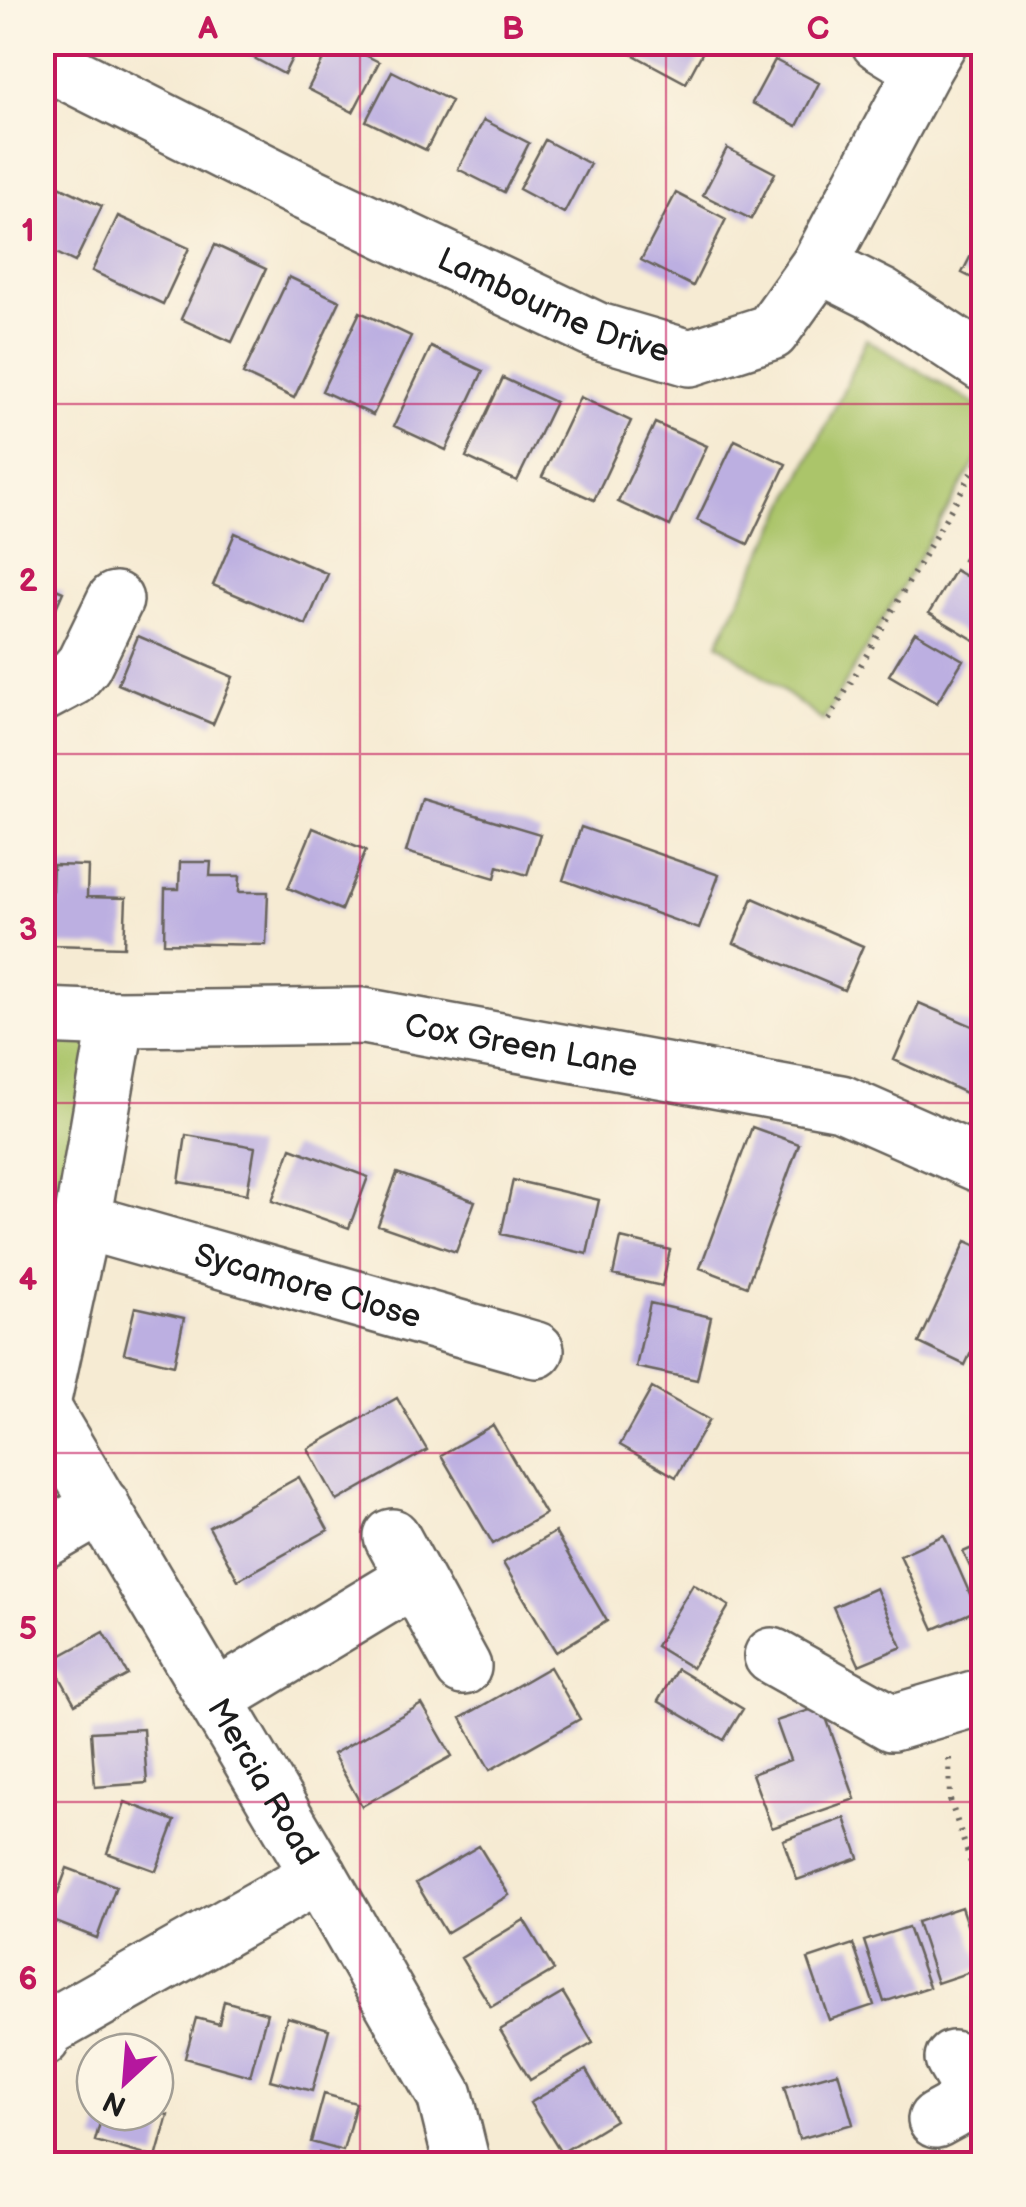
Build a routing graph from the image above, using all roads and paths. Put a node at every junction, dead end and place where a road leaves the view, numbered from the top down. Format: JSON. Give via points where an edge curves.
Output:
{"nodes":[{"id":1,"x":914,"y":51,"type":"edge"},
{"id":2,"x":42,"y":60,"type":"edge"},
{"id":3,"x":819,"y":266,"type":"junction"},
{"id":4,"x":984,"y":364,"type":"edge"},
{"id":5,"x":984,"y":452,"type":"edge"},
{"id":6,"x":115,"y":600,"type":"dead end"},
{"id":7,"x":42,"y":694,"type":"edge"},
{"id":8,"x":829,"y":720,"type":"dead end"},
{"id":9,"x":42,"y":1016,"type":"edge"},
{"id":10,"x":117,"y":1020,"type":"junction"},
{"id":11,"x":984,"y":1166,"type":"edge"},
{"id":12,"x":82,"y":1221,"type":"junction"},
{"id":13,"x":536,"y":1350,"type":"dead end"},
{"id":14,"x":42,"y":1406,"type":"edge"},
{"id":15,"x":102,"y":1506,"type":"junction"},
{"id":16,"x":42,"y":1540,"type":"edge"},
{"id":17,"x":772,"y":1656,"type":"dead end"},
{"id":18,"x":463,"y":1667,"type":"dead end"},
{"id":19,"x":214,"y":1699,"type":"junction"},
{"id":20,"x":958,"y":1719,"type":"edge"},
{"id":21,"x":318,"y":1875,"type":"junction"},
{"id":22,"x":984,"y":1902,"type":"edge"},
{"id":23,"x":44,"y":2031,"type":"edge"},
{"id":24,"x":462,"y":2164,"type":"edge"}],
"edges":[{"from":1,"to":3,"type":"street","name":"Lambourne Drive"},
{"from":2,"to":3,"type":"street","name":"Lambourne Drive","via":[[598,330],[690,358],[770,332]]},
{"from":3,"to":4,"type":"street","via":[[881,296]]},
{"from":5,"to":8,"type":"path"},
{"from":6,"to":7,"type":"street","via":[[84,664]]},
{"from":9,"to":10,"type":"street","name":"Cox Green Lane"},
{"from":10,"to":11,"type":"street","name":"Cox Green Lane","via":[[364,1016],[842,1103]]},
{"from":10,"to":12,"type":"street","name":"Mercia Road"},
{"from":12,"to":13,"type":"street","name":"Sycamore Close"},
{"from":12,"to":14,"type":"street","name":"Mercia Road"},
{"from":14,"to":15,"type":"street","name":"Mercia Road"},
{"from":15,"to":16,"type":"street"},
{"from":15,"to":19,"type":"street","name":"Mercia Road"},
{"from":17,"to":20,"type":"street","via":[[892,1722]]},
{"from":18,"to":19,"type":"street","via":[[403,1558]]},
{"from":19,"to":21,"type":"street","name":"Mercia Road"},
{"from":20,"to":22,"type":"path","via":[[950,1800]]},
{"from":21,"to":23,"type":"street"},
{"from":21,"to":24,"type":"street","name":"Mercia Road","via":[[445,2095]]}]}
